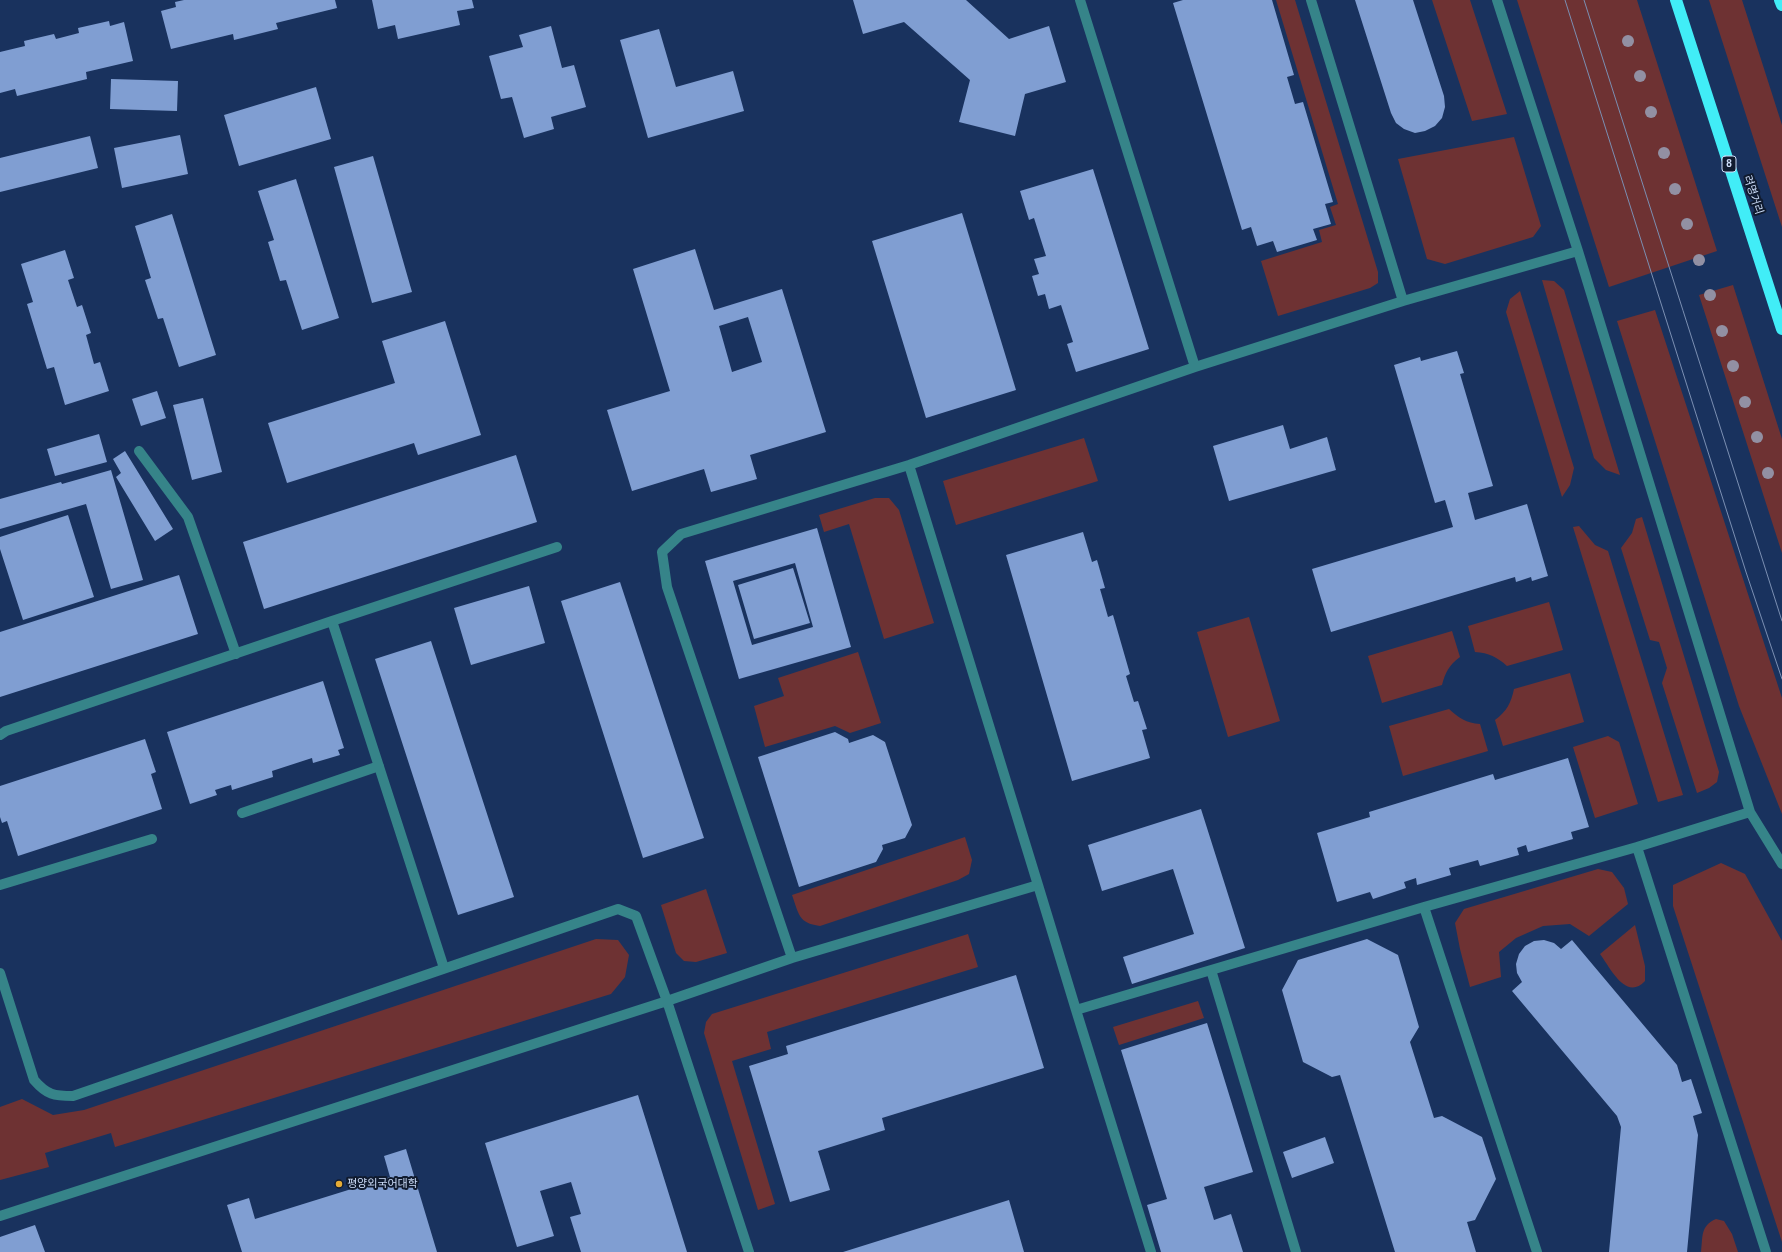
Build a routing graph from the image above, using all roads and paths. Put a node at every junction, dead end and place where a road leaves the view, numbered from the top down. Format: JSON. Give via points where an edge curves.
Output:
{"nodes":[{"id":1,"x":1080,"y":0,"type":"edge"},
{"id":2,"x":1311,"y":0,"type":"edge"},
{"id":3,"x":1497,"y":0,"type":"edge"},
{"id":4,"x":1676,"y":0,"type":"edge"},
{"id":5,"x":1780,"y":0,"type":"edge"},
{"id":6,"x":1782,"y":5,"type":"edge"},
{"id":7,"x":1578,"y":251,"type":"junction"},
{"id":8,"x":1403,"y":301,"type":"junction"},
{"id":9,"x":1782,"y":329,"type":"edge"},
{"id":10,"x":1195,"y":367,"type":"junction"},
{"id":11,"x":139,"y":450,"type":"dead end"},
{"id":12,"x":909,"y":465,"type":"junction"},
{"id":13,"x":557,"y":547,"type":"dead end"},
{"id":14,"x":332,"y":621,"type":"junction"},
{"id":15,"x":236,"y":654,"type":"junction"},
{"id":16,"x":0,"y":735,"type":"edge"},
{"id":17,"x":379,"y":766,"type":"junction"},
{"id":18,"x":242,"y":812,"type":"dead end"},
{"id":19,"x":1750,"y":812,"type":"junction"},
{"id":20,"x":152,"y":839,"type":"dead end"},
{"id":21,"x":1637,"y":847,"type":"junction"},
{"id":22,"x":1782,"y":864,"type":"edge"},
{"id":23,"x":0,"y":885,"type":"edge"},
{"id":24,"x":1038,"y":885,"type":"junction"},
{"id":25,"x":1424,"y":907,"type":"junction"},
{"id":26,"x":792,"y":958,"type":"junction"},
{"id":27,"x":444,"y":968,"type":"junction"},
{"id":28,"x":1211,"y":970,"type":"junction"},
{"id":29,"x":0,"y":973,"type":"edge"},
{"id":30,"x":667,"y":1001,"type":"junction"},
{"id":31,"x":1076,"y":1010,"type":"junction"},
{"id":32,"x":0,"y":1216,"type":"edge"},
{"id":33,"x":749,"y":1252,"type":"edge"},
{"id":34,"x":1151,"y":1252,"type":"edge"},
{"id":35,"x":1296,"y":1252,"type":"edge"},
{"id":36,"x":1537,"y":1252,"type":"edge"},
{"id":37,"x":1766,"y":1252,"type":"edge"}],
"edges":[{"from":1,"to":10,"type":"street"},
{"from":2,"to":8,"type":"street"},
{"from":3,"to":7,"type":"street"},
{"from":4,"to":9,"type":"highway","name":"려명거리","number":"8"},
{"from":5,"to":6,"type":"highway"},
{"from":7,"to":8,"type":"street"},
{"from":7,"to":19,"type":"street"},
{"from":8,"to":10,"type":"street"},
{"from":10,"to":12,"type":"street"},
{"from":11,"to":15,"type":"street","via":[[188,516]]},
{"from":12,"to":24,"type":"street"},
{"from":12,"to":26,"type":"street","via":[[681,534],[662,552],[667,587]]},
{"from":13,"to":14,"type":"street"},
{"from":14,"to":15,"type":"street"},
{"from":14,"to":17,"type":"street"},
{"from":15,"to":16,"type":"street"},
{"from":17,"to":18,"type":"street"},
{"from":17,"to":27,"type":"street"},
{"from":19,"to":21,"type":"street"},
{"from":19,"to":22,"type":"street"},
{"from":20,"to":23,"type":"street"},
{"from":21,"to":25,"type":"street"},
{"from":21,"to":37,"type":"street"},
{"from":24,"to":26,"type":"street"},
{"from":24,"to":31,"type":"street"},
{"from":25,"to":28,"type":"street"},
{"from":25,"to":36,"type":"street"},
{"from":26,"to":30,"type":"street"},
{"from":27,"to":29,"type":"street","via":[[72,1096],[55,1096],[42,1089],[34,1080]]},
{"from":27,"to":30,"type":"street","via":[[618,910],[636,916]]},
{"from":28,"to":31,"type":"street"},
{"from":28,"to":35,"type":"street"},
{"from":30,"to":32,"type":"street"},
{"from":30,"to":33,"type":"street"},
{"from":31,"to":34,"type":"street"}]}
